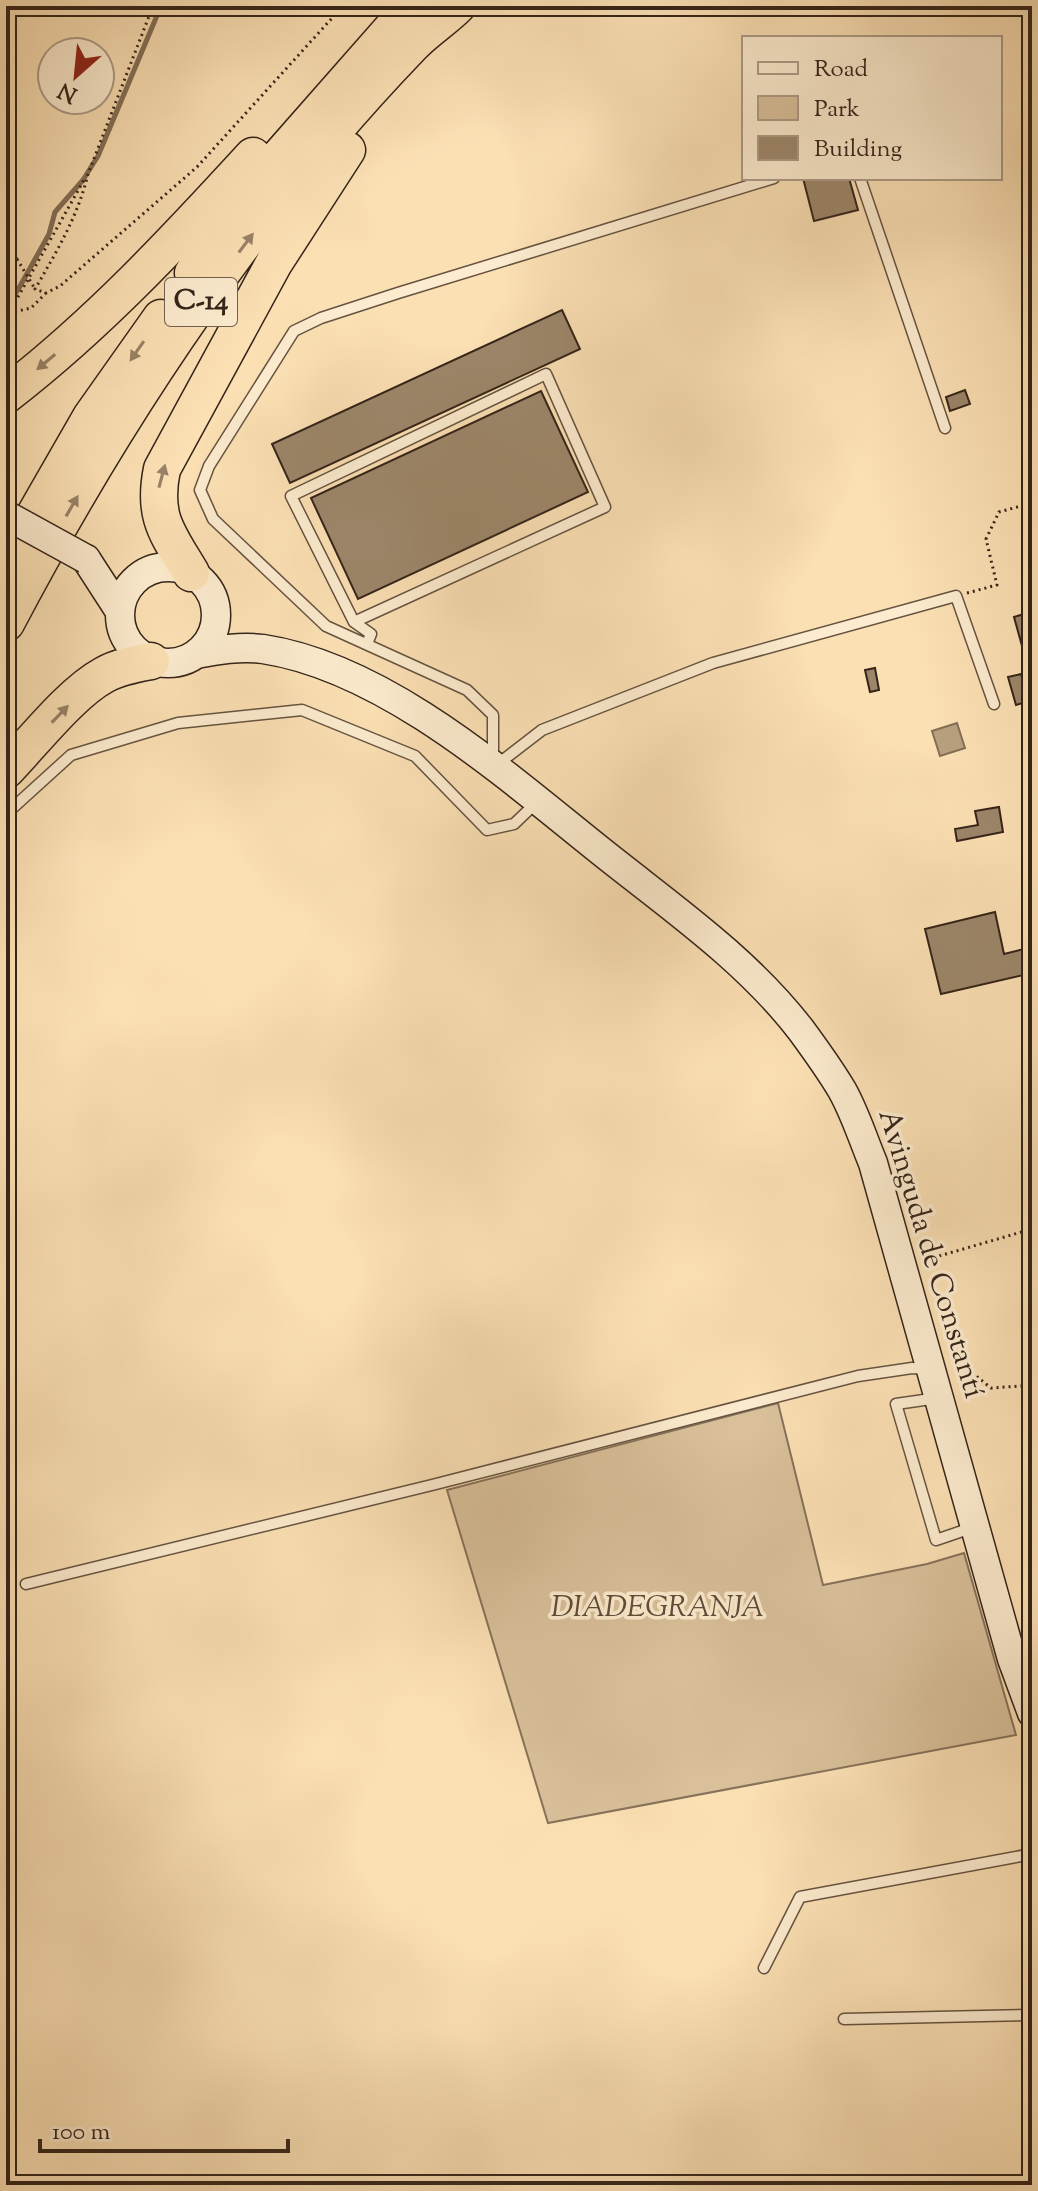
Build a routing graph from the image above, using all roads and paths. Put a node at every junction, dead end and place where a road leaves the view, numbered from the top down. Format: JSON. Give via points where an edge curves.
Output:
{"nodes":[{"id":1,"x":153,"y":6,"type":"edge"},
{"id":2,"x":343,"y":6,"type":"edge"},
{"id":3,"x":394,"y":6,"type":"edge"},
{"id":4,"x":412,"y":6,"type":"edge"},
{"id":5,"x":451,"y":12,"type":"edge"},
{"id":6,"x":88,"y":174,"type":"junction"},
{"id":7,"x":767,"y":180,"type":"edge"},
{"id":8,"x":861,"y":180,"type":"edge"},
{"id":9,"x":6,"y":243,"type":"edge"},
{"id":10,"x":35,"y":289,"type":"junction"},
{"id":11,"x":46,"y":293,"type":"junction"},
{"id":12,"x":8,"y":316,"type":"edge"},
{"id":13,"x":6,"y":395,"type":"edge"},
{"id":14,"x":945,"y":428,"type":"dead end"},
{"id":15,"x":1032,"y":503,"type":"edge"},
{"id":16,"x":6,"y":515,"type":"edge"},
{"id":17,"x":86,"y":559,"type":"junction"},
{"id":18,"x":6,"y":565,"type":"edge"},
{"id":19,"x":146,"y":572,"type":"junction"},
{"id":20,"x":191,"y":573,"type":"junction"},
{"id":21,"x":956,"y":596,"type":"junction"},
{"id":22,"x":214,"y":603,"type":"junction"},
{"id":23,"x":119,"y":610,"type":"junction"},
{"id":24,"x":354,"y":622,"type":"junction"},
{"id":25,"x":6,"y":623,"type":"edge"},
{"id":26,"x":367,"y":644,"type":"junction"},
{"id":27,"x":285,"y":653,"type":"junction"},
{"id":28,"x":196,"y":654,"type":"junction"},
{"id":29,"x":151,"y":661,"type":"junction"},
{"id":30,"x":994,"y":704,"type":"dead end"},
{"id":31,"x":493,"y":767,"type":"junction"},
{"id":32,"x":6,"y":770,"type":"edge"},
{"id":33,"x":538,"y":801,"type":"junction"},
{"id":34,"x":6,"y":814,"type":"edge"},
{"id":35,"x":1032,"y":1229,"type":"edge"},
{"id":36,"x":903,"y":1266,"type":"junction"},
{"id":37,"x":946,"y":1338,"type":"dead end"},
{"id":38,"x":931,"y":1369,"type":"junction"},
{"id":39,"x":1032,"y":1383,"type":"edge"},
{"id":40,"x":940,"y":1398,"type":"junction"},
{"id":41,"x":975,"y":1526,"type":"junction"},
{"id":42,"x":26,"y":1584,"type":"dead end"},
{"id":43,"x":1032,"y":1713,"type":"edge"},
{"id":44,"x":1032,"y":1854,"type":"edge"},
{"id":45,"x":764,"y":1968,"type":"dead end"},
{"id":46,"x":1032,"y":2015,"type":"edge"},
{"id":47,"x":844,"y":2019,"type":"dead end"}],
"edges":[{"from":1,"to":6,"type":"path"},
{"from":2,"to":11,"type":"path","via":[[197,167]]},
{"from":3,"to":13,"type":"highway","one_way":true,"via":[[171,243],[91,323]]},
{"from":4,"to":18,"type":"highway","number":"C-14","one_way":true,"via":[[266,172],[91,417]]},
{"from":20,"to":5,"type":"highway","one_way":true,"via":[[158,510],[162,469],[303,214]]},
{"from":25,"to":5,"type":"highway","number":"C-14","one_way":true,"via":[[121,420],[201,301],[373,88]]},
{"from":6,"to":10,"type":"path","via":[[66,235]]},
{"from":6,"to":12,"type":"path"},
{"from":7,"to":26,"type":"lane","via":[[398,293],[294,331],[209,466],[200,490],[213,519],[326,626]]},
{"from":8,"to":14,"type":"lane"},
{"from":9,"to":10,"type":"path","bridge":true},
{"from":10,"to":11,"type":"path"},
{"from":11,"to":12,"type":"path","via":[[31,308]]},
{"from":15,"to":21,"type":"path","via":[[999,512],[986,539],[997,585]]},
{"from":16,"to":17,"type":"main road","bridge":true},
{"from":17,"to":19,"type":"main road"},
{"from":17,"to":23,"type":"main road"},
{"from":19,"to":20,"type":"main road","via":[[176,568]]},
{"from":19,"to":23,"type":"main road","via":[[133,582]]},
{"from":20,"to":22,"type":"main road","via":[[204,583]]},
{"from":21,"to":30,"type":"lane"},
{"from":21,"to":31,"type":"lane","via":[[713,663],[542,730]]},
{"from":22,"to":27,"type":"main road","via":[[237,626]]},
{"from":22,"to":28,"type":"main road","via":[[214,628]]},
{"from":23,"to":29,"type":"main road","via":[[127,641]]},
{"from":24,"to":24,"type":"lane","via":[[605,507],[546,374],[291,496]]},
{"from":24,"to":26,"type":"lane","via":[[371,634]]},
{"from":26,"to":31,"type":"lane","via":[[467,690],[493,715]]},
{"from":27,"to":28,"type":"main road","via":[[238,648]]},
{"from":27,"to":31,"type":"main road","name":"Avinguda de Constantí","via":[[384,692]]},
{"from":28,"to":29,"type":"main road","via":[[166,664]]},
{"from":32,"to":29,"type":"highway","one_way":true,"via":[[101,676]]},
{"from":31,"to":33,"type":"main road","name":"Avinguda de Constantí"},
{"from":33,"to":34,"type":"lane","via":[[514,824],[487,830],[415,756],[302,710],[178,723],[71,755]]},
{"from":33,"to":36,"type":"main road","name":"Avinguda de Constantí","via":[[721,946],[800,1029],[842,1091],[873,1163]]},
{"from":35,"to":36,"type":"path"},
{"from":36,"to":38,"type":"main road","name":"Avinguda de Constantí"},
{"from":37,"to":39,"type":"path","via":[[970,1371],[991,1388]]},
{"from":38,"to":40,"type":"main road","name":"Avinguda de Constantí"},
{"from":38,"to":42,"type":"lane","via":[[858,1376]]},
{"from":40,"to":41,"type":"main road","name":"Avinguda de Constantí"},
{"from":40,"to":41,"type":"lane","via":[[896,1404],[936,1540]]},
{"from":41,"to":43,"type":"main road","name":"Avinguda de Constantí"},
{"from":44,"to":45,"type":"lane","via":[[800,1897]]},
{"from":46,"to":47,"type":"lane"}]}
